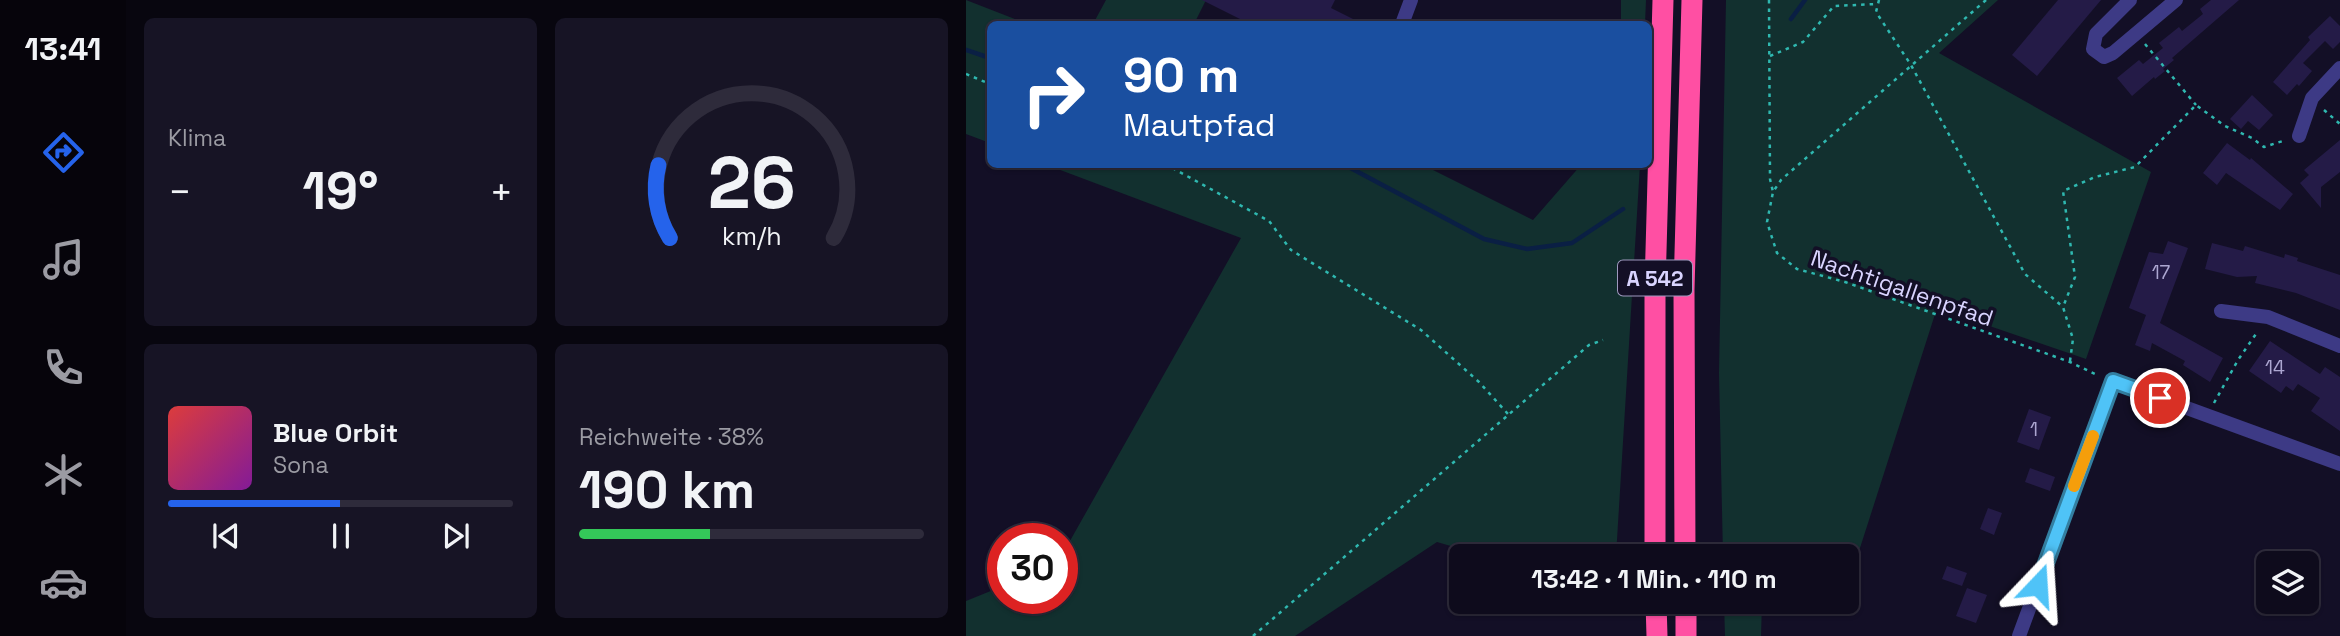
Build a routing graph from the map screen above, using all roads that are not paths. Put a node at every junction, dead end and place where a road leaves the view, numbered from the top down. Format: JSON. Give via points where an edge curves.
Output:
{"nodes":[{"id":1,"x":1411,"y":0,"type":"edge"},
{"id":2,"x":1663,"y":0,"type":"edge"},
{"id":3,"x":1692,"y":0,"type":"edge"},
{"id":4,"x":2130,"y":0,"type":"edge"},
{"id":5,"x":2176,"y":0,"type":"edge"},
{"id":6,"x":1403,"y":21,"type":"edge"},
{"id":7,"x":2340,"y":68,"type":"edge"},
{"id":8,"x":2299,"y":135,"type":"road end"},
{"id":9,"x":2221,"y":311,"type":"dead end"},
{"id":10,"x":2340,"y":346,"type":"edge"},
{"id":11,"x":2340,"y":464,"type":"edge"},
{"id":12,"x":1655,"y":544,"type":"edge"},
{"id":13,"x":1685,"y":544,"type":"edge"},
{"id":14,"x":1656,"y":614,"type":"edge"},
{"id":15,"x":1686,"y":614,"type":"edge"},
{"id":16,"x":1657,"y":636,"type":"edge"},
{"id":17,"x":1686,"y":636,"type":"edge"},
{"id":18,"x":2019,"y":636,"type":"edge"}],
"edges":[{"from":1,"to":6,"type":"street"},
{"from":2,"to":12,"type":"highway","number":"A 542","via":[[1655,287]]},
{"from":3,"to":13,"type":"highway","number":"A 542","via":[[1684,290]]},
{"from":4,"to":5,"type":"street","via":[[2096,34],[2093,49],[2104,57]]},
{"from":7,"to":8,"type":"street","via":[[2312,99]]},
{"from":9,"to":10,"type":"street","via":[[2268,317]]},
{"from":11,"to":18,"type":"street","via":[[2113,381]]},
{"from":14,"to":16,"type":"highway"},
{"from":15,"to":17,"type":"highway"}]}
